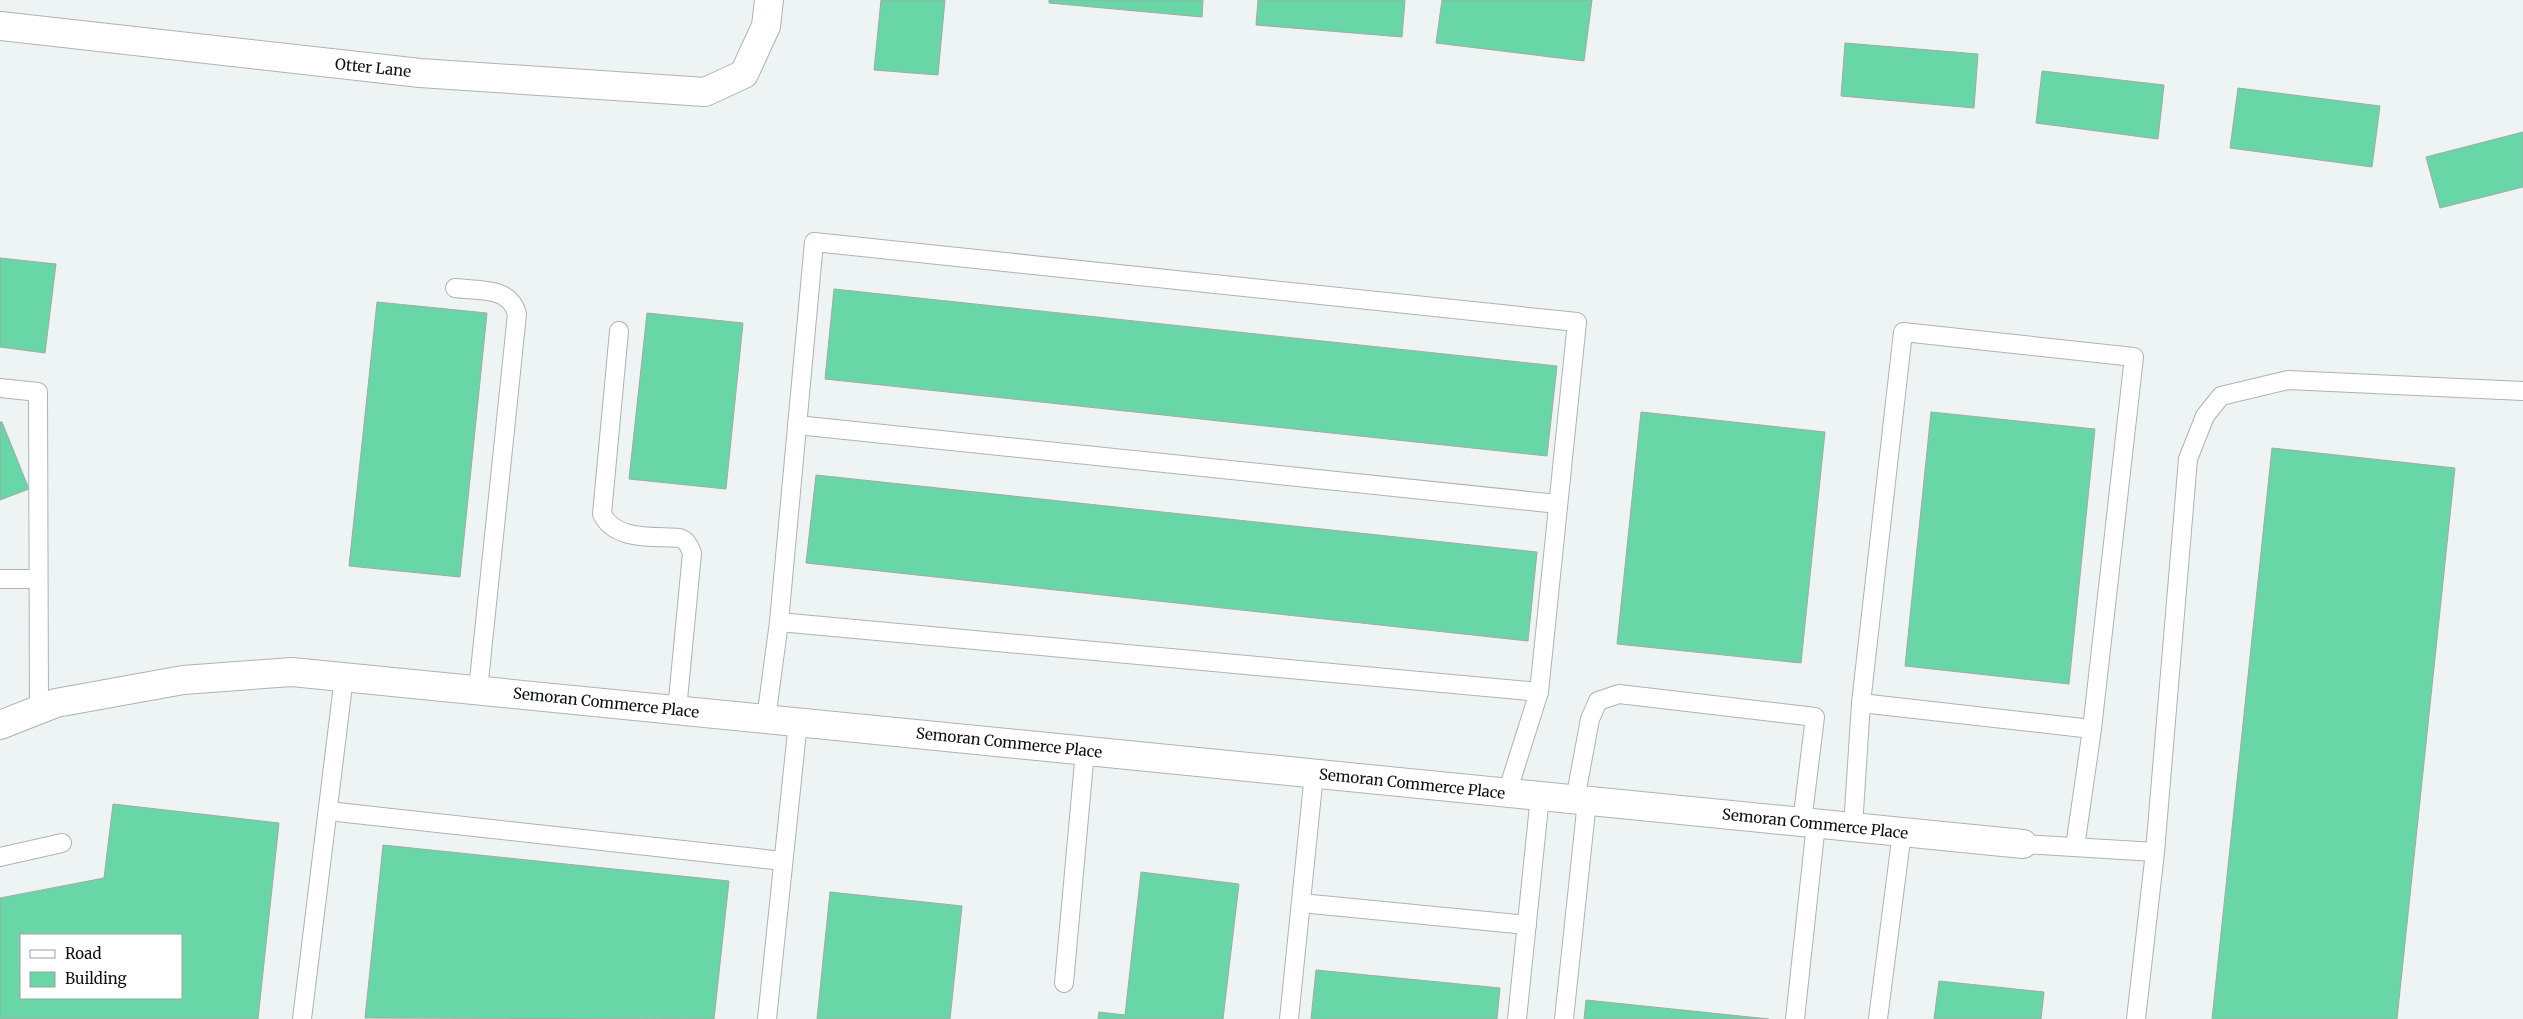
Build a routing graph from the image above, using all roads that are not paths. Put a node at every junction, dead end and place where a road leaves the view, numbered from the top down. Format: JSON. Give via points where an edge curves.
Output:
{"nodes":[{"id":1,"x":769,"y":0,"type":"edge"},
{"id":2,"x":0,"y":26,"type":"edge"},
{"id":3,"x":455,"y":288,"type":"dead end"},
{"id":4,"x":619,"y":331,"type":"dead end"},
{"id":5,"x":0,"y":388,"type":"edge"},
{"id":6,"x":2523,"y":391,"type":"edge"},
{"id":7,"x":797,"y":425,"type":"junction"},
{"id":8,"x":1558,"y":504,"type":"junction"},
{"id":9,"x":38,"y":578,"type":"junction"},
{"id":10,"x":0,"y":580,"type":"edge"},
{"id":11,"x":779,"y":622,"type":"junction"},
{"id":12,"x":344,"y":677,"type":"junction"},
{"id":13,"x":478,"y":690,"type":"junction"},
{"id":14,"x":1538,"y":692,"type":"junction"},
{"id":15,"x":1861,"y":703,"type":"junction"},
{"id":16,"x":39,"y":710,"type":"junction"},
{"id":17,"x":677,"y":710,"type":"junction"},
{"id":18,"x":766,"y":719,"type":"junction"},
{"id":19,"x":798,"y":722,"type":"junction"},
{"id":20,"x":0,"y":725,"type":"edge"},
{"id":21,"x":2092,"y":729,"type":"junction"},
{"id":22,"x":1085,"y":751,"type":"junction"},
{"id":23,"x":1314,"y":774,"type":"junction"},
{"id":24,"x":1507,"y":793,"type":"junction"},
{"id":25,"x":1540,"y":796,"type":"junction"},
{"id":26,"x":1581,"y":800,"type":"junction"},
{"id":27,"x":328,"y":811,"type":"junction"},
{"id":28,"x":1809,"y":823,"type":"junction"},
{"id":29,"x":1853,"y":827,"type":"junction"},
{"id":30,"x":1902,"y":832,"type":"junction"},
{"id":31,"x":62,"y":843,"type":"dead end"},
{"id":32,"x":2023,"y":844,"type":"joint"},
{"id":33,"x":2075,"y":848,"type":"junction"},
{"id":34,"x":2155,"y":852,"type":"junction"},
{"id":35,"x":0,"y":858,"type":"edge"},
{"id":36,"x":783,"y":861,"type":"junction"},
{"id":37,"x":1301,"y":903,"type":"junction"},
{"id":38,"x":1527,"y":925,"type":"junction"},
{"id":39,"x":1064,"y":983,"type":"dead end"},
{"id":40,"x":302,"y":1019,"type":"edge"},
{"id":41,"x":767,"y":1019,"type":"edge"},
{"id":42,"x":1289,"y":1019,"type":"edge"},
{"id":43,"x":1517,"y":1019,"type":"edge"},
{"id":44,"x":1564,"y":1019,"type":"edge"},
{"id":45,"x":1795,"y":1019,"type":"edge"},
{"id":46,"x":1878,"y":1019,"type":"edge"},
{"id":47,"x":2136,"y":1019,"type":"edge"}],
"edges":[{"from":1,"to":2,"type":"street","name":"Otter Lane","via":[[766,26],[744,74],[705,92],[420,73]]},
{"from":3,"to":13,"type":"lane","via":[[502,293],[515,305],[517,314]]},
{"from":4,"to":17,"type":"lane","via":[[601,509],[604,519],[616,530],[683,539],[692,553]]},
{"from":5,"to":9,"type":"lane","via":[[38,392]]},
{"from":6,"to":34,"type":"lane","via":[[2288,380],[2221,396],[2205,416],[2188,459]]},
{"from":7,"to":8,"type":"lane"},
{"from":7,"to":8,"type":"lane","via":[[814,242],[1578,322]]},
{"from":7,"to":11,"type":"lane"},
{"from":8,"to":14,"type":"lane"},
{"from":9,"to":10,"type":"lane"},
{"from":9,"to":16,"type":"lane"},
{"from":11,"to":14,"type":"lane"},
{"from":11,"to":18,"type":"lane"},
{"from":12,"to":13,"type":"street","name":"Semoran Commerce Place"},
{"from":12,"to":16,"type":"street","name":"Semoran Commerce Place","via":[[292,672],[183,680],[56,703]]},
{"from":12,"to":27,"type":"lane"},
{"from":13,"to":17,"type":"street","name":"Semoran Commerce Place"},
{"from":14,"to":24,"type":"lane"},
{"from":15,"to":21,"type":"lane"},
{"from":15,"to":21,"type":"lane","via":[[1903,332],[2134,357]]},
{"from":15,"to":29,"type":"lane"},
{"from":16,"to":20,"type":"street","name":"Semoran Commerce Place"},
{"from":17,"to":18,"type":"street","name":"Semoran Commerce Place"},
{"from":18,"to":19,"type":"street","name":"Semoran Commerce Place"},
{"from":19,"to":22,"type":"street","name":"Semoran Commerce Place"},
{"from":19,"to":36,"type":"lane"},
{"from":21,"to":33,"type":"lane"},
{"from":22,"to":23,"type":"street","name":"Semoran Commerce Place"},
{"from":22,"to":39,"type":"lane"},
{"from":23,"to":24,"type":"street","name":"Semoran Commerce Place"},
{"from":23,"to":37,"type":"lane"},
{"from":24,"to":25,"type":"street","name":"Semoran Commerce Place"},
{"from":25,"to":26,"type":"street","name":"Semoran Commerce Place"},
{"from":25,"to":38,"type":"lane"},
{"from":26,"to":28,"type":"street","name":"Semoran Commerce Place"},
{"from":26,"to":28,"type":"lane","via":[[1590,719],[1598,701],[1619,694],[1815,717]]},
{"from":26,"to":44,"type":"lane"},
{"from":27,"to":36,"type":"lane"},
{"from":27,"to":40,"type":"lane"},
{"from":28,"to":29,"type":"street","name":"Semoran Commerce Place"},
{"from":28,"to":45,"type":"lane"},
{"from":29,"to":30,"type":"street","name":"Semoran Commerce Place"},
{"from":30,"to":32,"type":"street","name":"Semoran Commerce Place"},
{"from":30,"to":46,"type":"lane"},
{"from":31,"to":35,"type":"lane"},
{"from":32,"to":33,"type":"lane"},
{"from":33,"to":34,"type":"lane"},
{"from":34,"to":47,"type":"lane"},
{"from":36,"to":41,"type":"lane"},
{"from":37,"to":38,"type":"lane"},
{"from":37,"to":42,"type":"lane"},
{"from":38,"to":43,"type":"lane"}]}
